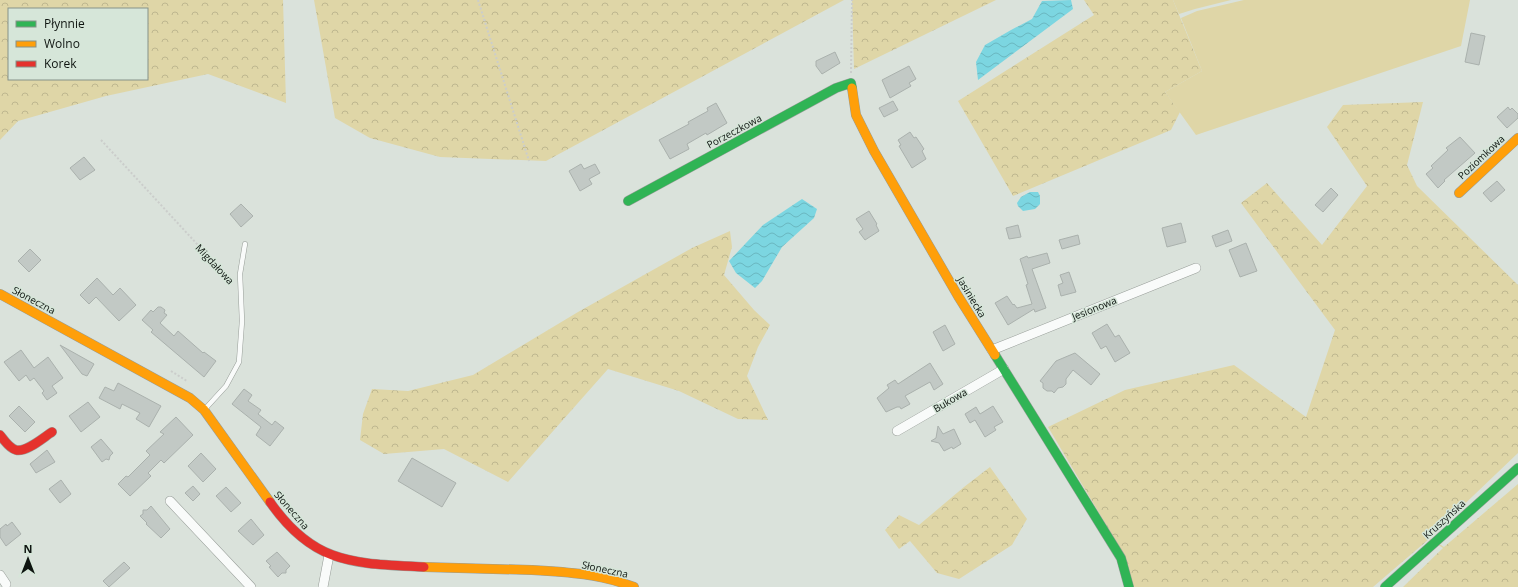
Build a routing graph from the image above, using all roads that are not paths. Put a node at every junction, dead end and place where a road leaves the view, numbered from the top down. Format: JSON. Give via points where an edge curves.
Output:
{"nodes":[{"id":1,"x":851,"y":83,"type":"joint"},
{"id":2,"x":1518,"y":138,"type":"edge"},
{"id":3,"x":1459,"y":193,"type":"dead end"},
{"id":4,"x":628,"y":201,"type":"dead end"},
{"id":5,"x":245,"y":244,"type":"dead end"},
{"id":6,"x":1196,"y":268,"type":"dead end"},
{"id":7,"x":0,"y":294,"type":"edge"},
{"id":8,"x":992,"y":350,"type":"junction"},
{"id":9,"x":1004,"y":369,"type":"junction"},
{"id":10,"x":204,"y":410,"type":"junction"},
{"id":11,"x":897,"y":431,"type":"dead end"},
{"id":12,"x":52,"y":432,"type":"dead end"},
{"id":13,"x":0,"y":435,"type":"edge"},
{"id":14,"x":1518,"y":468,"type":"edge"},
{"id":15,"x":170,"y":501,"type":"dead end"},
{"id":16,"x":329,"y":555,"type":"junction"},
{"id":17,"x":0,"y":575,"type":"edge"},
{"id":18,"x":6,"y":584,"type":"dead end"},
{"id":19,"x":251,"y":587,"type":"edge"},
{"id":20,"x":323,"y":587,"type":"edge"},
{"id":21,"x":634,"y":587,"type":"edge"},
{"id":22,"x":1129,"y":587,"type":"edge"},
{"id":23,"x":1385,"y":587,"type":"edge"}],
"edges":[{"from":1,"to":4,"type":"street","name":"Porzeczkowa","via":[[836,88]]},
{"from":1,"to":8,"type":"street","name":"Jasiniecka","via":[[856,115],[874,151]]},
{"from":2,"to":3,"type":"street","name":"Poziomkowa"},
{"from":5,"to":10,"type":"lane","name":"Migdałowa","via":[[240,274],[242,328],[239,362],[226,386]]},
{"from":6,"to":8,"type":"street","name":"Jesionowa"},
{"from":7,"to":10,"type":"street","name":"Słoneczna","via":[[170,386]]},
{"from":8,"to":9,"type":"street","name":"Jasiniecka"},
{"from":9,"to":11,"type":"street","name":"Bukowa"},
{"from":9,"to":22,"type":"street","name":"Jasiniecka","via":[[1121,558]]},
{"from":10,"to":16,"type":"street","name":"Słoneczna","via":[[279,516],[308,544]]},
{"from":12,"to":13,"type":"street","via":[[26,450],[16,450]]},
{"from":14,"to":23,"type":"street","name":"Kruszyńska"},
{"from":15,"to":19,"type":"street"},
{"from":16,"to":20,"type":"street"},
{"from":16,"to":21,"type":"street","name":"Słoneczna","via":[[341,560],[376,564],[589,575]]},
{"from":17,"to":18,"type":"street"}]}
